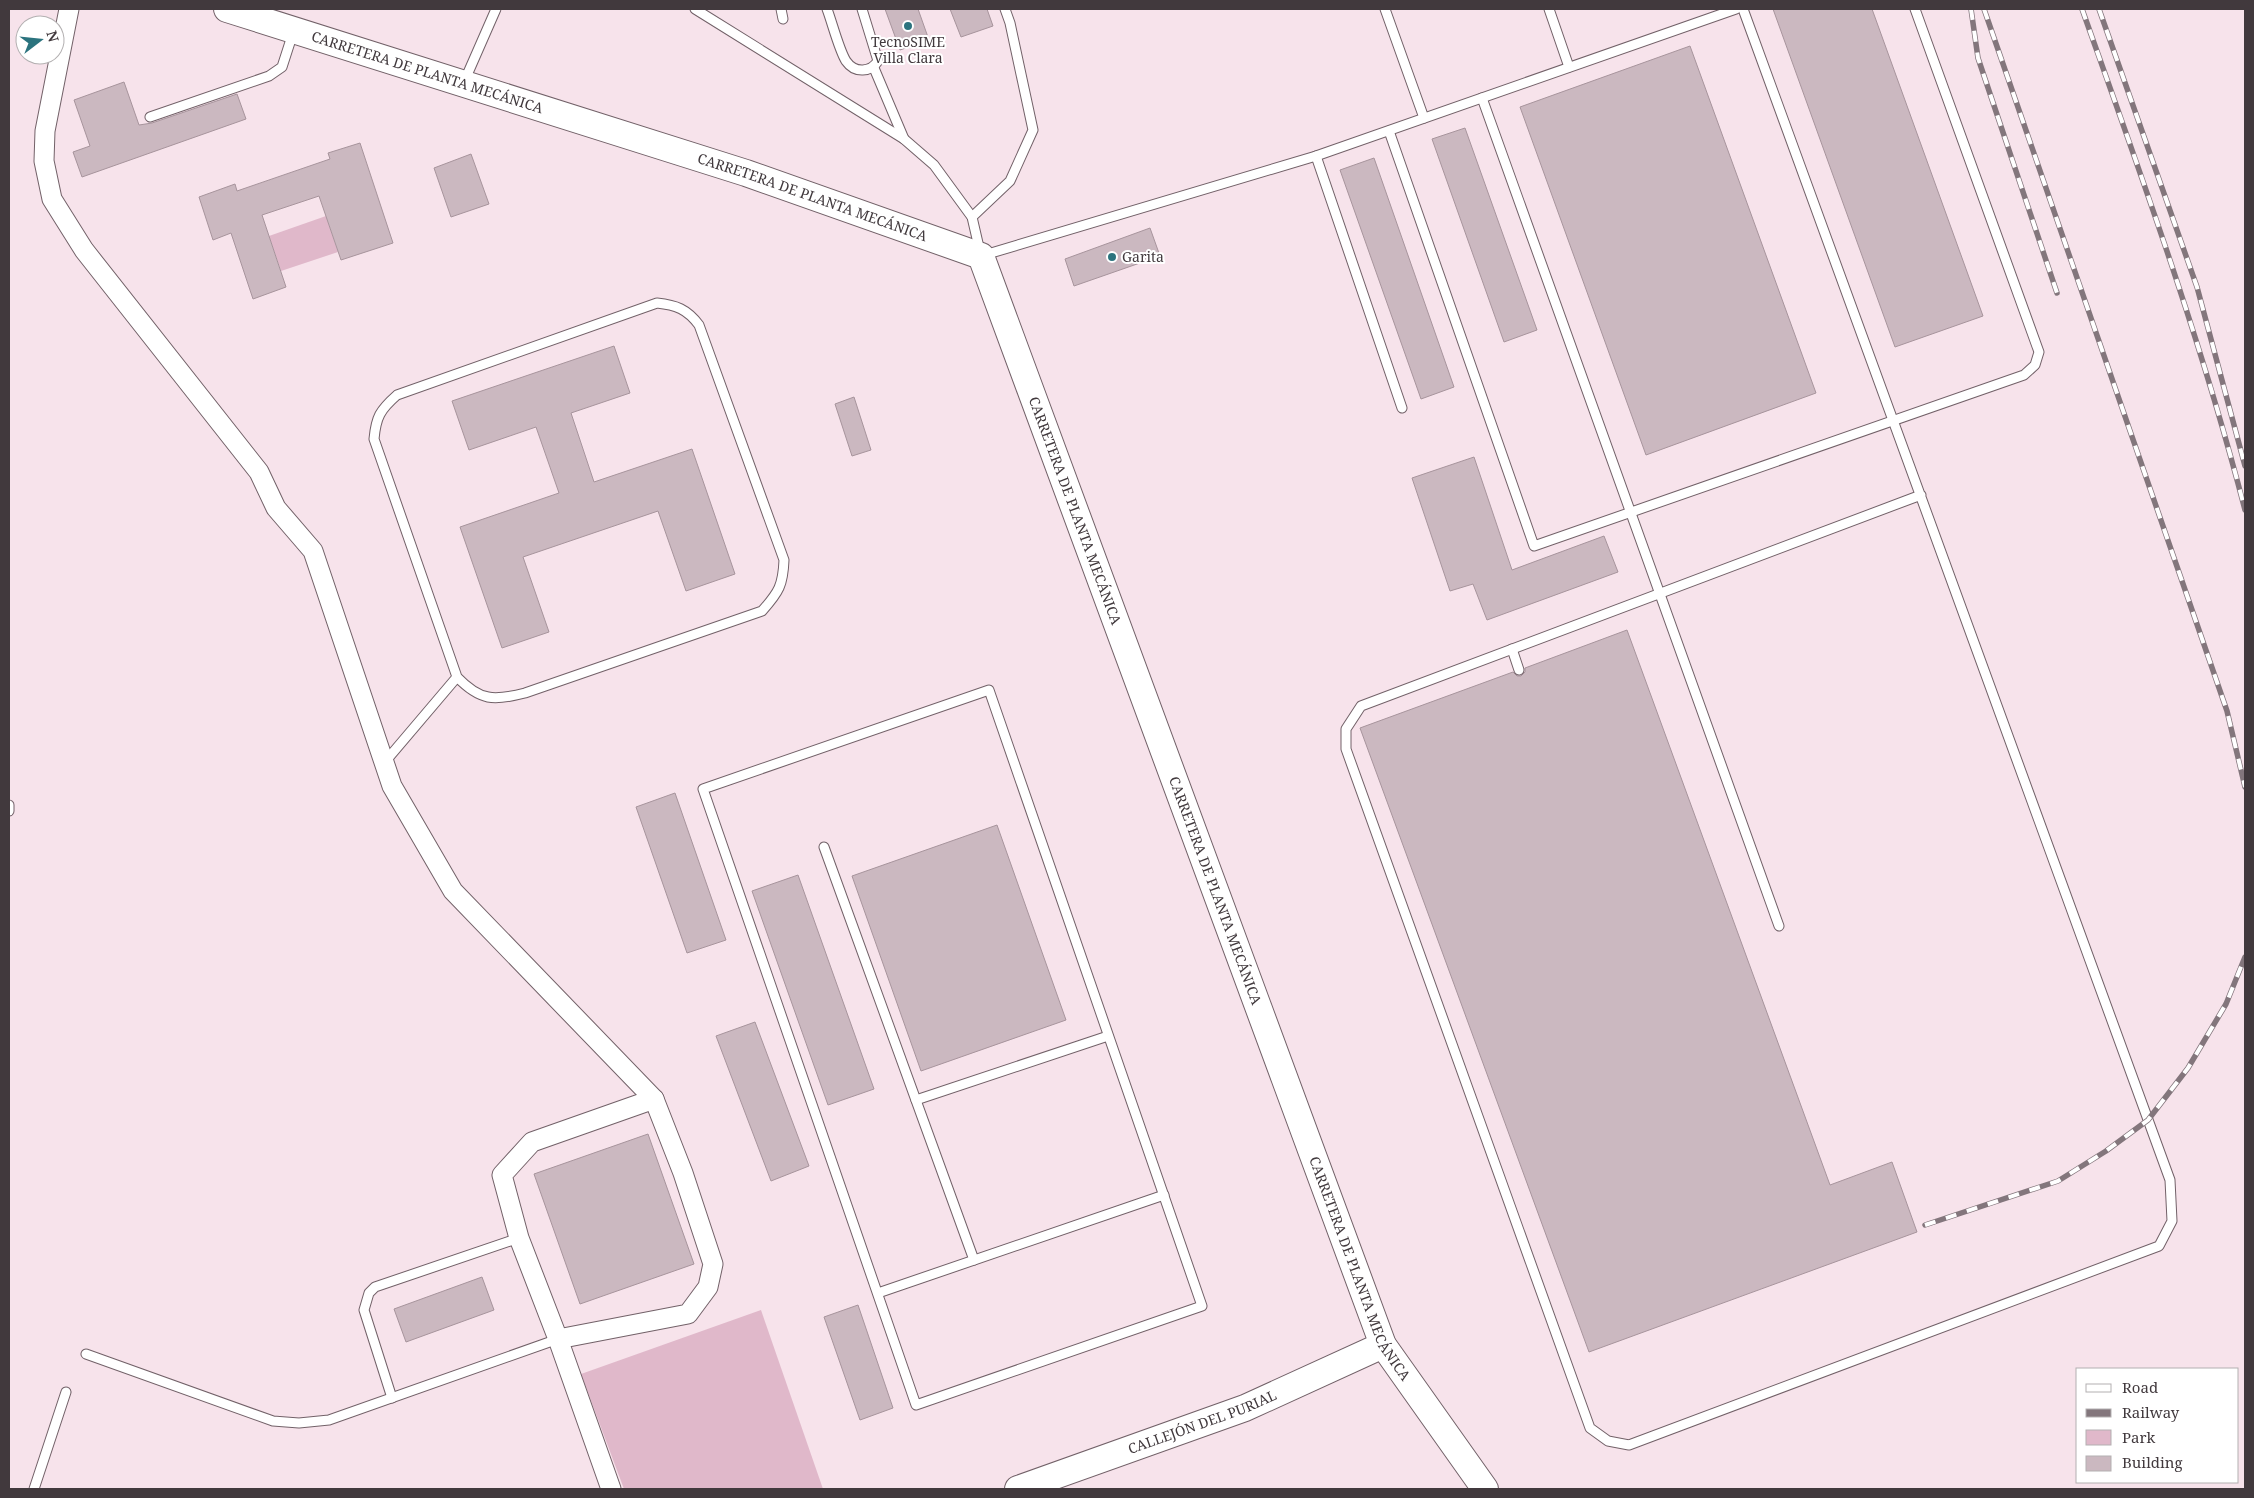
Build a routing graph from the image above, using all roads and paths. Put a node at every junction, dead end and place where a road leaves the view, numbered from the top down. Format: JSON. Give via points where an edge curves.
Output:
{"nodes":[{"id":1,"x":69,"y":9,"type":"edge"},
{"id":2,"x":496,"y":9,"type":"edge"},
{"id":3,"x":695,"y":9,"type":"edge"},
{"id":4,"x":781,"y":9,"type":"edge"},
{"id":5,"x":827,"y":9,"type":"edge"},
{"id":6,"x":862,"y":9,"type":"edge"},
{"id":7,"x":1005,"y":9,"type":"edge"},
{"id":8,"x":1385,"y":9,"type":"edge"},
{"id":9,"x":1549,"y":9,"type":"edge"},
{"id":10,"x":1736,"y":9,"type":"edge"},
{"id":11,"x":1743,"y":9,"type":"edge"},
{"id":12,"x":1915,"y":9,"type":"edge"},
{"id":13,"x":234,"y":10,"type":"edge"},
{"id":14,"x":783,"y":19,"type":"dead end"},
{"id":15,"x":294,"y":30,"type":"junction"},
{"id":16,"x":1570,"y":67,"type":"junction"},
{"id":17,"x":874,"y":68,"type":"junction"},
{"id":18,"x":463,"y":84,"type":"junction"},
{"id":19,"x":1482,"y":98,"type":"junction"},
{"id":20,"x":150,"y":117,"type":"dead end"},
{"id":21,"x":1424,"y":118,"type":"junction"},
{"id":22,"x":1389,"y":131,"type":"junction"},
{"id":23,"x":904,"y":139,"type":"junction"},
{"id":24,"x":1316,"y":156,"type":"junction"},
{"id":25,"x":972,"y":217,"type":"junction"},
{"id":26,"x":980,"y":256,"type":"junction"},
{"id":27,"x":1402,"y":408,"type":"dead end"},
{"id":28,"x":1893,"y":420,"type":"junction"},
{"id":29,"x":1920,"y":495,"type":"junction"},
{"id":30,"x":1630,"y":512,"type":"junction"},
{"id":31,"x":1660,"y":593,"type":"junction"},
{"id":32,"x":1512,"y":649,"type":"junction"},
{"id":33,"x":1519,"y":670,"type":"dead end"},
{"id":34,"x":457,"y":677,"type":"junction"},
{"id":35,"x":384,"y":764,"type":"junction"},
{"id":36,"x":9,"y":805,"type":"edge"},
{"id":37,"x":9,"y":811,"type":"edge"},
{"id":38,"x":824,"y":847,"type":"dead end"},
{"id":39,"x":1779,"y":926,"type":"dead end"},
{"id":40,"x":1108,"y":1036,"type":"junction"},
{"id":41,"x":654,"y":1099,"type":"junction"},
{"id":42,"x":916,"y":1100,"type":"junction"},
{"id":43,"x":1164,"y":1195,"type":"junction"},
{"id":44,"x":519,"y":1238,"type":"junction"},
{"id":45,"x":974,"y":1260,"type":"junction"},
{"id":46,"x":878,"y":1293,"type":"junction"},
{"id":47,"x":558,"y":1339,"type":"junction"},
{"id":48,"x":1384,"y":1345,"type":"junction"},
{"id":49,"x":86,"y":1354,"type":"dead end"},
{"id":50,"x":66,"y":1392,"type":"dead end"},
{"id":51,"x":392,"y":1398,"type":"junction"},
{"id":52,"x":34,"y":1489,"type":"edge"},
{"id":53,"x":611,"y":1489,"type":"edge"},
{"id":54,"x":1018,"y":1489,"type":"edge"},
{"id":55,"x":1485,"y":1489,"type":"edge"}],
"edges":[{"from":1,"to":35,"type":"street","via":[[45,131],[44,162],[52,200],[84,250],[259,472],[276,508],[313,551]]},
{"from":2,"to":18,"type":"lane"},
{"from":3,"to":23,"type":"lane"},
{"from":4,"to":14,"type":"lane"},
{"from":5,"to":17,"type":"lane","via":[[846,62],[857,69]]},
{"from":6,"to":17,"type":"lane","via":[[877,53],[878,61]]},
{"from":7,"to":25,"type":"lane","via":[[1033,130],[1010,181]]},
{"from":8,"to":21,"type":"lane"},
{"from":9,"to":16,"type":"lane"},
{"from":10,"to":16,"type":"lane"},
{"from":11,"to":28,"type":"lane"},
{"from":12,"to":28,"type":"lane","via":[[2040,352],[2035,366],[2024,375]]},
{"from":13,"to":15,"type":"street","name":"CARRETERA DE PLANTA MECÁNICA"},
{"from":15,"to":18,"type":"street","name":"CARRETERA DE PLANTA MECÁNICA"},
{"from":15,"to":20,"type":"lane","via":[[282,67],[269,76]]},
{"from":16,"to":19,"type":"lane"},
{"from":17,"to":23,"type":"lane"},
{"from":18,"to":26,"type":"street","name":"CARRETERA DE PLANTA MECÁNICA","via":[[746,173]]},
{"from":19,"to":21,"type":"lane"},
{"from":19,"to":30,"type":"lane"},
{"from":21,"to":22,"type":"lane"},
{"from":22,"to":24,"type":"lane"},
{"from":22,"to":30,"type":"lane","via":[[1534,546]]},
{"from":23,"to":25,"type":"lane","via":[[934,165]]},
{"from":24,"to":26,"type":"lane"},
{"from":24,"to":27,"type":"lane"},
{"from":25,"to":26,"type":"lane"},
{"from":26,"to":48,"type":"street","name":"CARRETERA DE PLANTA MECÁNICA"},
{"from":28,"to":29,"type":"lane"},
{"from":28,"to":30,"type":"lane"},
{"from":29,"to":31,"type":"lane"},
{"from":29,"to":32,"type":"lane","via":[[2170,1180],[2172,1221],[2159,1246],[1629,1445],[1608,1441],[1590,1428],[1346,750],[1346,729],[1361,706]]},
{"from":30,"to":31,"type":"lane"},
{"from":31,"to":32,"type":"lane"},
{"from":31,"to":39,"type":"lane"},
{"from":32,"to":33,"type":"lane"},
{"from":34,"to":34,"type":"lane","via":[[470,691],[486,698],[503,699],[762,611],[774,598],[783,581],[784,560],[699,325],[690,313],[673,304],[657,303],[396,395],[383,408],[375,422],[374,440]]},
{"from":34,"to":35,"type":"lane"},
{"from":35,"to":41,"type":"street","via":[[392,786],[453,891]]},
{"from":36,"to":37,"type":"lane"},
{"from":38,"to":42,"type":"lane"},
{"from":40,"to":42,"type":"lane"},
{"from":40,"to":43,"type":"lane"},
{"from":40,"to":46,"type":"lane","via":[[989,690],[703,789]]},
{"from":41,"to":44,"type":"street","via":[[532,1142],[502,1175]]},
{"from":41,"to":47,"type":"street","via":[[713,1264],[708,1287],[688,1314]]},
{"from":42,"to":45,"type":"lane"},
{"from":43,"to":45,"type":"lane"},
{"from":43,"to":46,"type":"lane","via":[[1202,1306],[926,1402],[916,1405]]},
{"from":44,"to":47,"type":"street"},
{"from":44,"to":51,"type":"lane","via":[[375,1287],[369,1293],[364,1310]]},
{"from":45,"to":46,"type":"lane"},
{"from":47,"to":51,"type":"lane"},
{"from":47,"to":53,"type":"street"},
{"from":48,"to":54,"type":"street","name":"CALLEJÓN DEL PURIAL","via":[[1245,1408]]},
{"from":48,"to":55,"type":"street","name":"CARRETERA DE PLANTA MECÁNICA"},
{"from":49,"to":51,"type":"lane","via":[[273,1421],[329,1420]]},
{"from":50,"to":52,"type":"lane"}]}
